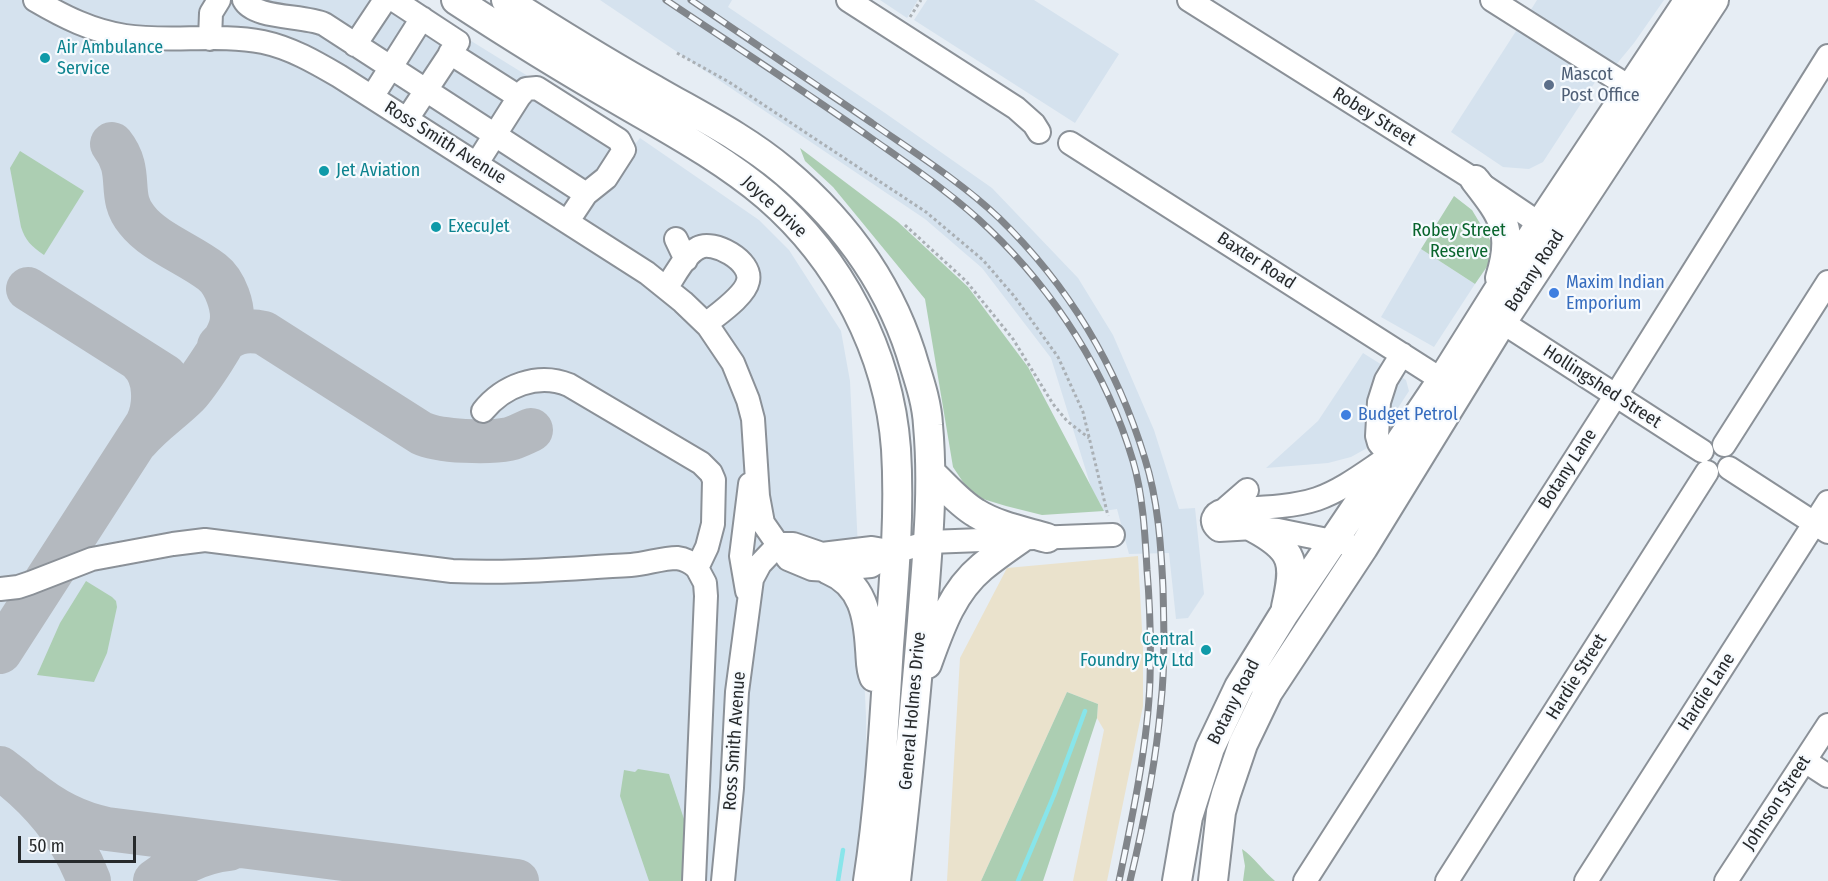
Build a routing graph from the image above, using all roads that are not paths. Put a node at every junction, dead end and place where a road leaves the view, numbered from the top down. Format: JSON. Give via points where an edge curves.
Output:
{"nodes":[{"id":1,"x":35,"y":0,"type":"edge"},
{"id":2,"x":219,"y":0,"type":"edge"},
{"id":3,"x":244,"y":0,"type":"edge"},
{"id":4,"x":385,"y":0,"type":"edge"},
{"id":5,"x":394,"y":0,"type":"edge"},
{"id":6,"x":456,"y":0,"type":"edge"},
{"id":7,"x":506,"y":0,"type":"edge"},
{"id":8,"x":848,"y":0,"type":"edge"},
{"id":9,"x":1189,"y":0,"type":"edge"},
{"id":10,"x":1492,"y":0,"type":"edge"},
{"id":11,"x":1689,"y":0,"type":"edge"},
{"id":12,"x":1714,"y":0,"type":"edge"},
{"id":13,"x":268,"y":13,"type":"junction"},
{"id":14,"x":422,"y":18,"type":"junction"},
{"id":15,"x":210,"y":39,"type":"junction"},
{"id":16,"x":266,"y":43,"type":"junction"},
{"id":17,"x":356,"y":45,"type":"junction"},
{"id":18,"x":450,"y":53,"type":"junction"},
{"id":19,"x":1828,"y":56,"type":"edge"},
{"id":20,"x":391,"y":68,"type":"junction"},
{"id":21,"x":1631,"y":88,"type":"junction"},
{"id":22,"x":426,"y":90,"type":"junction"},
{"id":23,"x":372,"y":97,"type":"junction"},
{"id":24,"x":519,"y":97,"type":"junction"},
{"id":25,"x":407,"y":119,"type":"junction"},
{"id":26,"x":1039,"y":132,"type":"dead end"},
{"id":27,"x":495,"y":135,"type":"junction"},
{"id":28,"x":1070,"y":143,"type":"dead end"},
{"id":29,"x":477,"y":163,"type":"junction"},
{"id":30,"x":1474,"y":180,"type":"junction"},
{"id":31,"x":586,"y":194,"type":"junction"},
{"id":32,"x":568,"y":221,"type":"junction"},
{"id":33,"x":1549,"y":230,"type":"junction"},
{"id":34,"x":727,"y":231,"type":"dead end"},
{"id":35,"x":676,"y":238,"type":"dead end"},
{"id":36,"x":733,"y":256,"type":"junction"},
{"id":37,"x":686,"y":260,"type":"junction"},
{"id":38,"x":1828,"y":282,"type":"edge"},
{"id":39,"x":666,"y":288,"type":"junction"},
{"id":40,"x":1494,"y":316,"type":"junction"},
{"id":41,"x":706,"y":324,"type":"junction"},
{"id":42,"x":1402,"y":354,"type":"junction"},
{"id":43,"x":1442,"y":380,"type":"junction"},
{"id":44,"x":1616,"y":395,"type":"junction"},
{"id":45,"x":483,"y":411,"type":"dead end"},
{"id":46,"x":756,"y":439,"type":"junction"},
{"id":47,"x":1390,"y":456,"type":"junction"},
{"id":48,"x":1713,"y":464,"type":"junction"},
{"id":49,"x":931,"y":473,"type":"junction"},
{"id":50,"x":1247,"y":490,"type":"dead end"},
{"id":51,"x":931,"y":502,"type":"joint"},
{"id":52,"x":1828,"y":502,"type":"edge"},
{"id":53,"x":1224,"y":510,"type":"junction"},
{"id":54,"x":1254,"y":528,"type":"junction"},
{"id":55,"x":1821,"y":528,"type":"edge"},
{"id":56,"x":1113,"y":535,"type":"road end"},
{"id":57,"x":1034,"y":538,"type":"junction"},
{"id":58,"x":1334,"y":541,"type":"junction"},
{"id":59,"x":928,"y":542,"type":"junction"},
{"id":60,"x":779,"y":544,"type":"junction"},
{"id":61,"x":1363,"y":548,"type":"junction"},
{"id":62,"x":895,"y":552,"type":"junction"},
{"id":63,"x":697,"y":568,"type":"junction"},
{"id":64,"x":829,"y":570,"type":"junction"},
{"id":65,"x":0,"y":589,"type":"edge"},
{"id":66,"x":748,"y":602,"type":"junction"},
{"id":67,"x":1284,"y":614,"type":"junction"},
{"id":68,"x":916,"y":695,"type":"junction"},
{"id":69,"x":885,"y":710,"type":"junction"},
{"id":70,"x":1828,"y":725,"type":"edge"},
{"id":71,"x":1805,"y":761,"type":"junction"},
{"id":72,"x":1828,"y":776,"type":"edge"},
{"id":73,"x":1220,"y":820,"type":"junction"},
{"id":74,"x":694,"y":881,"type":"edge"},
{"id":75,"x":723,"y":881,"type":"edge"},
{"id":76,"x":868,"y":881,"type":"edge"},
{"id":77,"x":896,"y":881,"type":"edge"},
{"id":78,"x":1177,"y":881,"type":"edge"},
{"id":79,"x":1199,"y":881,"type":"edge"},
{"id":80,"x":1212,"y":881,"type":"edge"},
{"id":81,"x":1227,"y":881,"type":"edge"},
{"id":82,"x":1305,"y":881,"type":"edge"},
{"id":83,"x":1447,"y":881,"type":"edge"},
{"id":84,"x":1586,"y":881,"type":"edge"},
{"id":85,"x":1726,"y":881,"type":"edge"}],
"edges":[{"from":1,"to":15,"type":"street","name":"Ross Smith Avenue","via":[[76,23],[105,32]]},
{"from":2,"to":15,"type":"street","via":[[211,12]]},
{"from":3,"to":13,"type":"street","via":[[252,9]]},
{"from":4,"to":17,"type":"street"},
{"from":5,"to":14,"type":"street"},
{"from":6,"to":62,"type":"main road","name":"Joyce Drive","via":[[718,160],[767,196],[825,259],[867,333],[886,391],[896,447]]},
{"from":7,"to":49,"type":"main road","name":"Joyce Drive","via":[[752,148],[826,209],[875,274],[901,326],[926,405]]},
{"from":8,"to":26,"type":"street","via":[[1016,108]]},
{"from":9,"to":30,"type":"street","name":"Robey Street"},
{"from":10,"to":21,"type":"street"},
{"from":11,"to":21,"type":"main road","name":"Botany Road"},
{"from":12,"to":33,"type":"main road","name":"Botany Road"},
{"from":13,"to":16,"type":"street"},
{"from":13,"to":17,"type":"street","via":[[312,19]]},
{"from":14,"to":18,"type":"street","via":[[458,42]]},
{"from":14,"to":20,"type":"street"},
{"from":15,"to":16,"type":"street","name":"Ross Smith Avenue"},
{"from":16,"to":23,"type":"street","name":"Ross Smith Avenue","via":[[314,61]]},
{"from":17,"to":20,"type":"street"},
{"from":18,"to":22,"type":"street"},
{"from":18,"to":24,"type":"street"},
{"from":19,"to":44,"type":"street","name":"Botany Lane"},
{"from":20,"to":22,"type":"street"},
{"from":20,"to":23,"type":"street"},
{"from":21,"to":33,"type":"main road","name":"Botany Road"},
{"from":22,"to":25,"type":"street"},
{"from":22,"to":27,"type":"street"},
{"from":23,"to":25,"type":"street","name":"Ross Smith Avenue"},
{"from":24,"to":27,"type":"street"},
{"from":24,"to":31,"type":"street","via":[[526,89],[537,88],[622,144],[624,150],[606,178]]},
{"from":25,"to":29,"type":"street","name":"Ross Smith Avenue"},
{"from":27,"to":29,"type":"street"},
{"from":27,"to":31,"type":"street"},
{"from":28,"to":42,"type":"street","name":"Baxter Road"},
{"from":29,"to":32,"type":"street","name":"Ross Smith Avenue"},
{"from":30,"to":33,"type":"street","name":"Robey Street"},
{"from":30,"to":40,"type":"main road","via":[[1503,221],[1508,244]]},
{"from":31,"to":32,"type":"street"},
{"from":32,"to":39,"type":"street","name":"Ross Smith Avenue"},
{"from":33,"to":40,"type":"main road","name":"Botany Road"},
{"from":34,"to":36,"type":"street"},
{"from":35,"to":37,"type":"street"},
{"from":36,"to":37,"type":"street","via":[[708,245],[696,248]]},
{"from":36,"to":41,"type":"street","via":[[745,265],[748,284]]},
{"from":37,"to":39,"type":"street"},
{"from":38,"to":48,"type":"street","via":[[1724,445],[1709,444]]},
{"from":39,"to":41,"type":"street","name":"Ross Smith Avenue"},
{"from":40,"to":43,"type":"main road","name":"Botany Road"},
{"from":40,"to":44,"type":"street","name":"Hollingshed Street"},
{"from":40,"to":61,"type":"main road","name":"Botany Road"},
{"from":41,"to":46,"type":"street","name":"Ross Smith Avenue","via":[[733,363],[748,400]]},
{"from":42,"to":43,"type":"street","name":"Baxter Road"},
{"from":42,"to":47,"type":"street","via":[[1386,380],[1379,402],[1377,436]]},
{"from":43,"to":47,"type":"main road","name":"Botany Road"},
{"from":44,"to":48,"type":"street","name":"Hollingshed Street"},
{"from":44,"to":82,"type":"street","name":"Botany Lane"},
{"from":45,"to":63,"type":"street","via":[[509,389],[539,379],[559,381],[701,464],[714,480],[713,524]]},
{"from":46,"to":60,"type":"street","name":"Ross Smith Avenue","via":[[763,523]]},
{"from":46,"to":66,"type":"street","name":"Ross Smith Avenue","via":[[741,556]]},
{"from":47,"to":53,"type":"street","via":[[1316,500]]},
{"from":47,"to":58,"type":"main road","name":"Botany Road"},
{"from":48,"to":55,"type":"street","name":"Hollingshed Street"},
{"from":48,"to":83,"type":"street","name":"Hardie Street"},
{"from":49,"to":51,"type":"main road","name":"Joyce Drive"},
{"from":49,"to":57,"type":"main road","via":[[977,514]]},
{"from":50,"to":53,"type":"street"},
{"from":51,"to":59,"type":"main road","name":"General Holmes Drive"},
{"from":52,"to":55,"type":"street","name":"Hardie Lane"},
{"from":53,"to":54,"type":"street","via":[[1212,519],[1218,530]]},
{"from":54,"to":58,"type":"street"},
{"from":54,"to":67,"type":"main road","via":[[1281,544],[1292,565]]},
{"from":55,"to":84,"type":"street","name":"Hardie Lane"},
{"from":56,"to":57,"type":"street"},
{"from":57,"to":59,"type":"street"},
{"from":57,"to":68,"type":"main road","via":[[982,567],[965,584],[951,603]]},
{"from":58,"to":61,"type":"street"},
{"from":58,"to":67,"type":"main road","name":"Botany Road"},
{"from":59,"to":62,"type":"street"},
{"from":59,"to":68,"type":"main road","name":"General Holmes Drive"},
{"from":60,"to":62,"type":"street","via":[[793,544],[822,554],[872,548]]},
{"from":60,"to":64,"type":"street","name":"Ross Smith Avenue","via":[[788,559],[812,569]]},
{"from":60,"to":66,"type":"street","name":"Ross Smith Avenue","via":[[755,572]]},
{"from":61,"to":73,"type":"main road","name":"Botany Road","via":[[1268,692],[1243,744]]},
{"from":62,"to":64,"type":"street","name":"Ross Smith Avenue","via":[[872,566]]},
{"from":62,"to":69,"type":"main road","name":"General Holmes Drive"},
{"from":63,"to":65,"type":"street","via":[[687,560],[672,558],[644,564],[530,571],[452,571],[205,540],[92,559],[30,583]]},
{"from":63,"to":74,"type":"street","via":[[705,583],[706,596]]},
{"from":64,"to":69,"type":"main road","via":[[853,586],[862,601],[869,627],[872,672]]},
{"from":66,"to":75,"type":"street","name":"Ross Smith Avenue"},
{"from":67,"to":78,"type":"main road","name":"Botany Road","via":[[1239,687],[1210,748],[1188,817]]},
{"from":68,"to":77,"type":"main road","name":"General Holmes Drive"},
{"from":69,"to":76,"type":"main road","name":"General Holmes Drive"},
{"from":70,"to":71,"type":"street","name":"Johnson Street"},
{"from":71,"to":72,"type":"street"},
{"from":71,"to":85,"type":"street","name":"Johnson Street"},
{"from":73,"to":79,"type":"main road","via":[[1204,853]]},
{"from":73,"to":80,"type":"main road","name":"Botany Road"},
{"from":73,"to":81,"type":"main road","via":[[1229,846]]}]}
